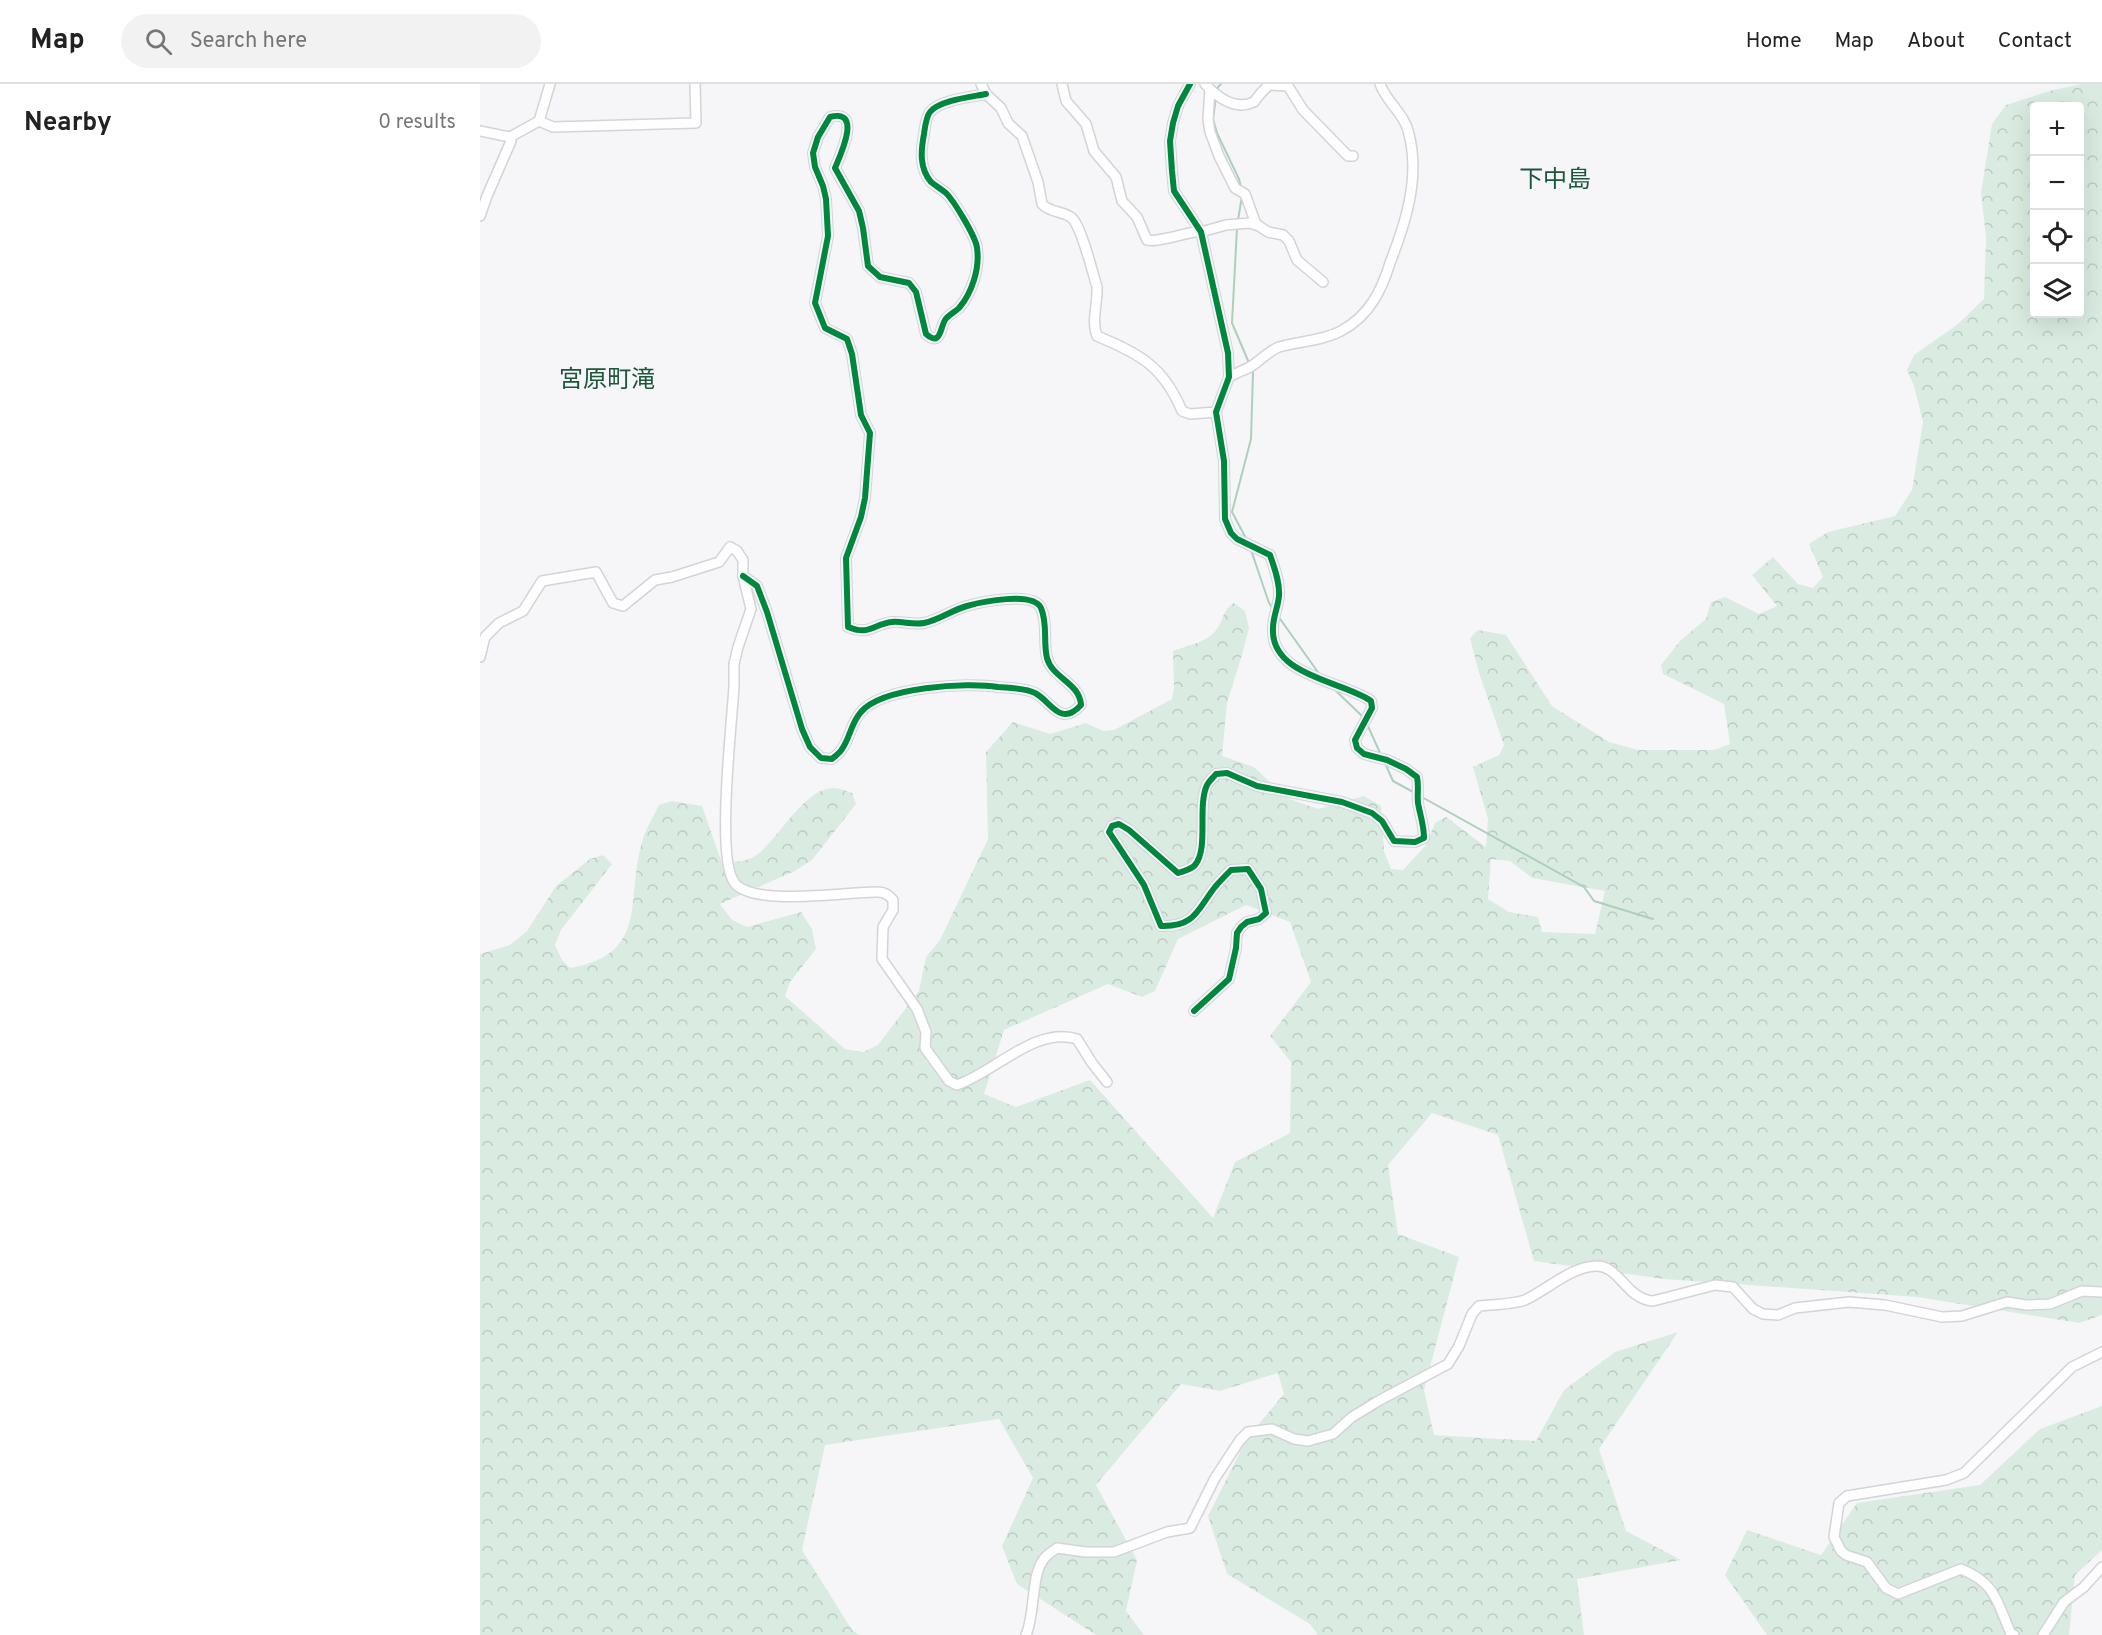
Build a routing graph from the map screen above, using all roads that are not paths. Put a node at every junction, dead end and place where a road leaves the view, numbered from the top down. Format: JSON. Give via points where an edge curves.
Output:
{"nodes":[{"id":1,"x":550,"y":84,"type":"edge"},
{"id":2,"x":695,"y":84,"type":"edge"},
{"id":3,"x":981,"y":84,"type":"edge"},
{"id":4,"x":1190,"y":84,"type":"edge"},
{"id":5,"x":1380,"y":84,"type":"edge"},
{"id":6,"x":1065,"y":85,"type":"edge"},
{"id":7,"x":1207,"y":86,"type":"edge"},
{"id":8,"x":986,"y":94,"type":"junction"},
{"id":9,"x":539,"y":121,"type":"junction"},
{"id":10,"x":480,"y":131,"type":"edge"},
{"id":11,"x":510,"y":137,"type":"junction"},
{"id":12,"x":1353,"y":156,"type":"dead end"},
{"id":13,"x":480,"y":214,"type":"edge"},
{"id":14,"x":1256,"y":224,"type":"junction"},
{"id":15,"x":1201,"y":231,"type":"junction"},
{"id":16,"x":1323,"y":282,"type":"dead end"},
{"id":17,"x":1229,"y":377,"type":"junction"},
{"id":18,"x":1216,"y":412,"type":"junction"},
{"id":19,"x":743,"y":576,"type":"junction"},
{"id":20,"x":480,"y":657,"type":"edge"},
{"id":21,"x":1194,"y":1011,"type":"dead end"},
{"id":22,"x":1107,"y":1082,"type":"dead end"},
{"id":23,"x":2102,"y":1292,"type":"edge"},
{"id":24,"x":2102,"y":1352,"type":"edge"},
{"id":25,"x":2102,"y":1568,"type":"edge"},
{"id":26,"x":1026,"y":1635,"type":"edge"},
{"id":27,"x":2014,"y":1635,"type":"edge"},
{"id":28,"x":2043,"y":1635,"type":"edge"}],
"edges":[{"from":1,"to":9,"type":"street"},
{"from":2,"to":9,"type":"street","via":[[696,123],[553,127]]},
{"from":3,"to":8,"type":"street"},
{"from":4,"to":15,"type":"street","via":[[1173,123],[1172,171],[1174,191]]},
{"from":5,"to":17,"type":"street","via":[[1407,126],[1412,153],[1409,207],[1377,295],[1363,314],[1340,331],[1273,350]]},
{"from":6,"to":15,"type":"street","via":[[1065,99],[1086,124],[1094,151],[1115,175],[1122,201],[1137,217],[1146,239],[1152,242]]},
{"from":7,"to":12,"type":"street","via":[[1226,102],[1245,106],[1256,101],[1269,85],[1288,86],[1340,149]]},
{"from":7,"to":14,"type":"street","via":[[1210,132],[1235,188],[1246,195]]},
{"from":8,"to":18,"type":"street","via":[[1022,135],[1042,204],[1052,212],[1068,216],[1076,225],[1097,287],[1097,336],[1146,359],[1175,394],[1182,411]]},
{"from":8,"to":19,"type":"street","via":[[940,105],[927,116],[921,156],[925,171],[948,196],[973,235],[978,253],[977,272],[964,299],[934,338],[926,334],[916,292],[909,283],[880,277],[868,266],[859,211],[835,168],[846,140],[844,118],[830,117],[813,153],[826,199],[828,236],[815,303],[825,328],[847,339],[861,415],[870,434],[865,498],[846,558],[848,627],[867,631],[891,622],[922,624],[966,607],[1003,600],[1021,598],[1036,603],[1041,607],[1046,630],[1047,658],[1077,691],[1081,705],[1064,714],[1035,693],[984,685],[922,688],[868,705],[859,714],[842,749],[832,759],[821,758],[810,747],[802,729],[758,586]]},
{"from":9,"to":11,"type":"street"},
{"from":10,"to":11,"type":"street"},
{"from":11,"to":13,"type":"street"},
{"from":14,"to":15,"type":"street","via":[[1230,224]]},
{"from":14,"to":16,"type":"street","via":[[1285,236],[1297,260]]},
{"from":15,"to":17,"type":"street","via":[[1228,353]]},
{"from":17,"to":18,"type":"street"},
{"from":18,"to":21,"type":"street","via":[[1224,461],[1225,519],[1237,539],[1270,555],[1280,594],[1272,629],[1278,649],[1289,663],[1303,671],[1371,701],[1372,708],[1355,740],[1357,748],[1417,777],[1424,838],[1394,842],[1382,821],[1372,813],[1342,802],[1257,786],[1227,773],[1216,774],[1207,785],[1202,849],[1195,865],[1188,870],[1178,873],[1129,830],[1119,824],[1112,826],[1109,832],[1144,885],[1161,926],[1184,924],[1193,918],[1231,870],[1248,869],[1261,889],[1266,913],[1240,927],[1228,979]]},
{"from":19,"to":20,"type":"street","via":[[743,560],[730,547],[719,562],[655,580],[622,606],[613,603],[596,572],[542,581],[523,611],[499,623],[485,637]]},
{"from":19,"to":22,"type":"street","via":[[751,609],[734,664],[726,805],[728,867],[734,884],[774,896],[879,892],[888,895],[893,900],[893,910],[884,927],[882,959],[917,1009],[926,1032],[925,1048],[949,1081],[957,1084],[973,1079],[1030,1044],[1057,1036],[1077,1039]]},
{"from":23,"to":26,"type":"street","via":[[2082,1291],[2050,1304],[2007,1302],[1962,1316],[1942,1317],[1849,1302],[1795,1308],[1778,1315],[1753,1309],[1733,1287],[1715,1285],[1646,1301],[1630,1293],[1608,1269],[1596,1266],[1575,1271],[1523,1301],[1479,1306],[1448,1365],[1352,1417],[1333,1434],[1308,1441],[1272,1429],[1248,1432],[1215,1478],[1190,1528],[1167,1532],[1114,1552],[1057,1548],[1043,1559],[1039,1568]]},
{"from":24,"to":27,"type":"street","via":[[2072,1367],[1964,1473],[1946,1480],[1847,1496],[1839,1503],[1834,1537],[1841,1551],[1867,1562],[1886,1588],[1898,1594],[1961,1569],[1984,1580]]},
{"from":25,"to":28,"type":"street","via":[[2064,1602]]}]}
